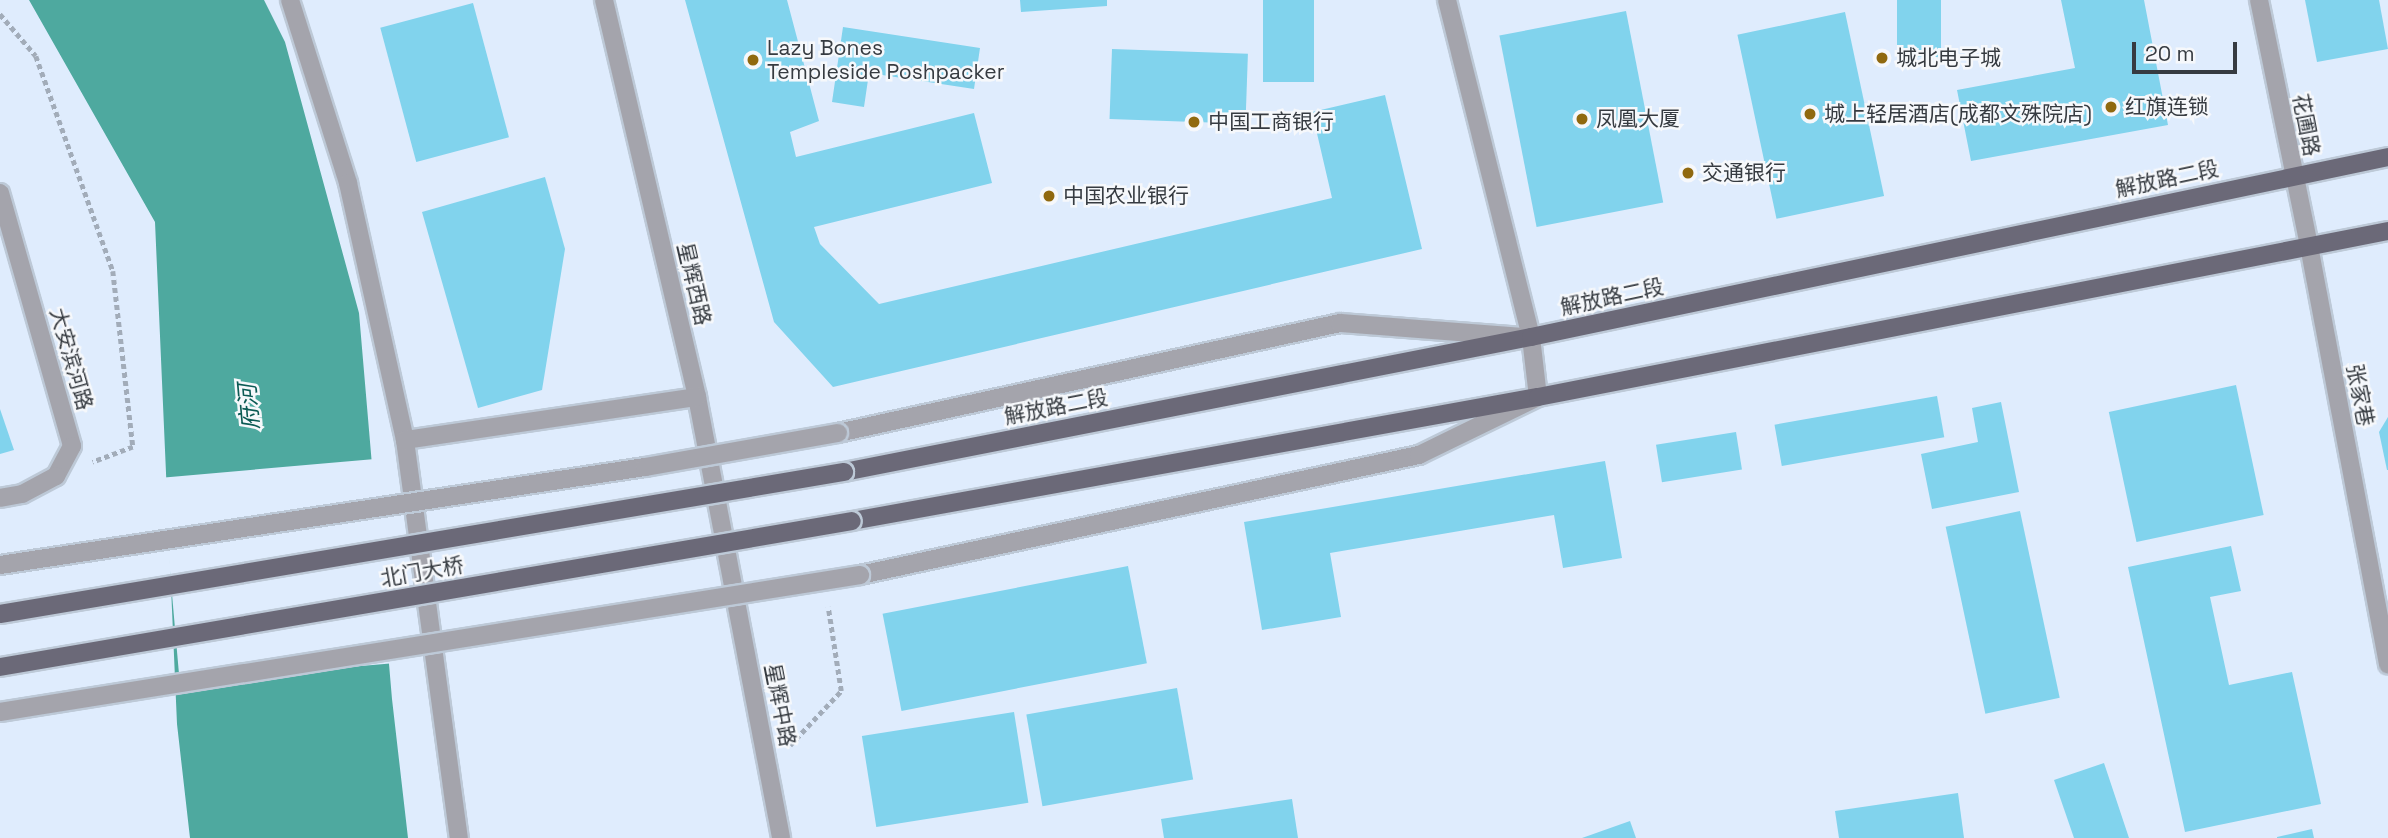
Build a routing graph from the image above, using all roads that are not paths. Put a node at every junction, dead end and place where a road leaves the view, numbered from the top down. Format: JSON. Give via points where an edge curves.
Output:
{"nodes":[{"id":1,"x":290,"y":0,"type":"edge"},
{"id":2,"x":604,"y":0,"type":"edge"},
{"id":3,"x":1447,"y":0,"type":"edge"},
{"id":4,"x":2259,"y":0,"type":"edge"},
{"id":5,"x":2388,"y":157,"type":"edge"},
{"id":6,"x":2292,"y":175,"type":"junction"},
{"id":7,"x":0,"y":193,"type":"edge"},
{"id":8,"x":2388,"y":231,"type":"edge"},
{"id":9,"x":2309,"y":246,"type":"junction"},
{"id":10,"x":1531,"y":337,"type":"junction"},
{"id":11,"x":697,"y":397,"type":"junction"},
{"id":12,"x":1538,"y":397,"type":"junction"},
{"id":13,"x":405,"y":440,"type":"junction"},
{"id":14,"x":844,"y":472,"type":"joint"},
{"id":15,"x":0,"y":498,"type":"edge"},
{"id":16,"x":0,"y":565,"type":"edge"},
{"id":17,"x":733,"y":581,"type":"joint"},
{"id":18,"x":0,"y":614,"type":"edge"},
{"id":19,"x":2388,"y":664,"type":"edge"},
{"id":20,"x":0,"y":667,"type":"edge"},
{"id":21,"x":0,"y":712,"type":"edge"},
{"id":22,"x":459,"y":838,"type":"edge"},
{"id":23,"x":781,"y":838,"type":"edge"}],
"edges":[{"from":1,"to":13,"type":"street","via":[[348,183]]},
{"from":2,"to":11,"type":"street","name":"星辉西路"},
{"from":3,"to":10,"type":"street"},
{"from":4,"to":6,"type":"street","name":"花圃路"},
{"from":5,"to":6,"type":"main road","name":"解放路二段"},
{"from":6,"to":9,"type":"street","name":"张家巷"},
{"from":6,"to":10,"type":"main road","name":"解放路二段"},
{"from":7,"to":15,"type":"street","name":"大安滨河路","via":[[72,446],[56,476],[22,494]]},
{"from":8,"to":9,"type":"main road"},
{"from":9,"to":12,"type":"main road"},
{"from":9,"to":19,"type":"street","name":"张家巷"},
{"from":10,"to":12,"type":"street"},
{"from":10,"to":14,"type":"main road","name":"解放路二段"},
{"from":10,"to":16,"type":"street","bridge":true,"via":[[1340,323],[838,433],[645,467]]},
{"from":11,"to":13,"type":"street"},
{"from":11,"to":17,"type":"street","name":"星辉西路"},
{"from":12,"to":20,"type":"main road","name":"北门大桥","bridge":true,"via":[[852,521]]},
{"from":12,"to":21,"type":"street","bridge":true,"via":[[1419,455],[860,575]]},
{"from":13,"to":22,"type":"street"},
{"from":14,"to":18,"type":"main road","name":"北门大桥","bridge":true},
{"from":17,"to":23,"type":"street","name":"星辉中路"}]}
